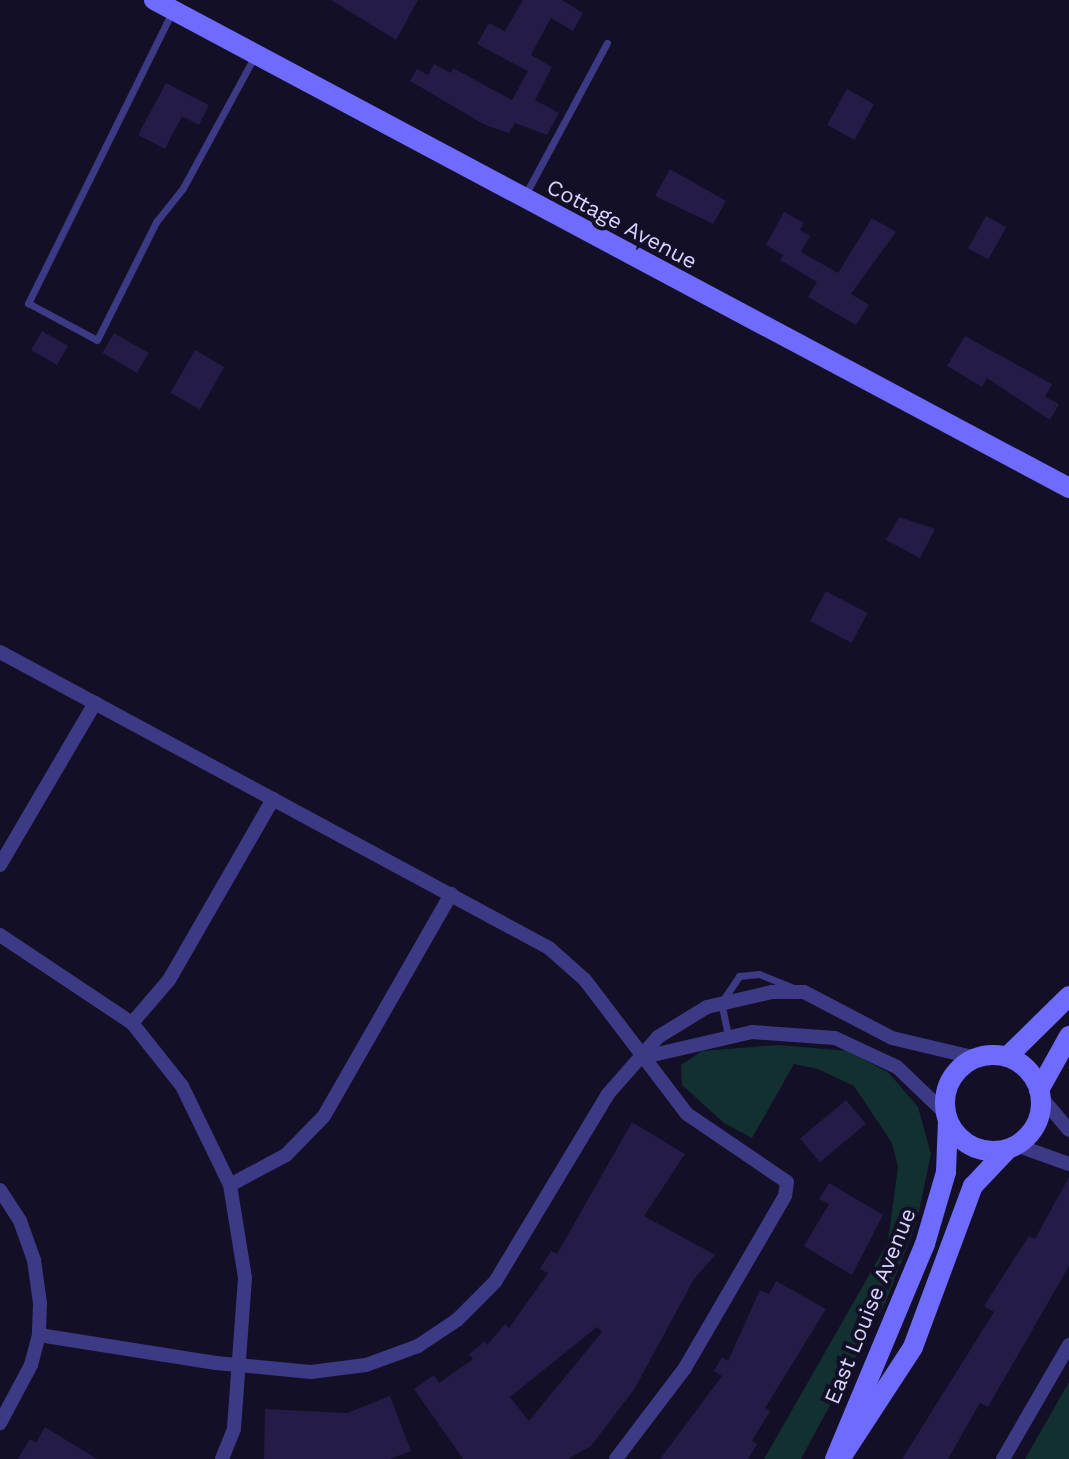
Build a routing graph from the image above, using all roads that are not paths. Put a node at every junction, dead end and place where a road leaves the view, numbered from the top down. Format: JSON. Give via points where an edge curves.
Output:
{"nodes":[{"id":1,"x":154,"y":0,"type":"edge"},
{"id":2,"x":173,"y":10,"type":"junction"},
{"id":3,"x":607,"y":43,"type":"dead end"},
{"id":4,"x":255,"y":54,"type":"junction"},
{"id":5,"x":523,"y":199,"type":"junction"},
{"id":6,"x":1069,"y":488,"type":"edge"},
{"id":7,"x":0,"y":652,"type":"edge"},
{"id":8,"x":95,"y":703,"type":"junction"},
{"id":9,"x":273,"y":799,"type":"junction"},
{"id":10,"x":0,"y":865,"type":"edge"},
{"id":11,"x":451,"y":894,"type":"junction"},
{"id":12,"x":0,"y":935,"type":"edge"},
{"id":13,"x":804,"y":992,"type":"junction"},
{"id":14,"x":1069,"y":996,"type":"edge"},
{"id":15,"x":721,"y":1003,"type":"junction"},
{"id":16,"x":132,"y":1023,"type":"junction"},
{"id":17,"x":728,"y":1035,"type":"junction"},
{"id":18,"x":1069,"y":1036,"type":"edge"},
{"id":19,"x":644,"y":1057,"type":"junction"},
{"id":20,"x":1007,"y":1057,"type":"junction"},
{"id":21,"x":976,"y":1058,"type":"junction"},
{"id":22,"x":1040,"y":1093,"type":"junction"},
{"id":23,"x":947,"y":1118,"type":"junction"},
{"id":24,"x":1069,"y":1130,"type":"edge"},
{"id":25,"x":1012,"y":1147,"type":"junction"},
{"id":26,"x":1069,"y":1164,"type":"edge"},
{"id":27,"x":230,"y":1185,"type":"junction"},
{"id":28,"x":0,"y":1190,"type":"edge"},
{"id":29,"x":39,"y":1335,"type":"junction"},
{"id":30,"x":1069,"y":1345,"type":"edge"},
{"id":31,"x":240,"y":1366,"type":"junction"},
{"id":32,"x":0,"y":1423,"type":"edge"},
{"id":33,"x":222,"y":1459,"type":"edge"},
{"id":34,"x":616,"y":1459,"type":"edge"},
{"id":35,"x":837,"y":1459,"type":"edge"},
{"id":36,"x":1003,"y":1459,"type":"edge"}],
"edges":[{"from":1,"to":2,"type":"street","name":"Cottage Avenue"},
{"from":2,"to":4,"type":"street","name":"Cottage Avenue"},
{"from":2,"to":4,"type":"lane","via":[[28,303],[97,340],[156,222],[183,188]]},
{"from":3,"to":5,"type":"lane"},
{"from":4,"to":5,"type":"street","name":"Cottage Avenue"},
{"from":5,"to":6,"type":"street","name":"Cottage Avenue"},
{"from":7,"to":8,"type":"street"},
{"from":8,"to":9,"type":"street"},
{"from":8,"to":10,"type":"street"},
{"from":9,"to":11,"type":"street"},
{"from":9,"to":16,"type":"street","via":[[169,980]]},
{"from":11,"to":19,"type":"street","via":[[529,934],[569,964]]},
{"from":11,"to":27,"type":"street","via":[[324,1116],[286,1155]]},
{"from":12,"to":16,"type":"street"},
{"from":13,"to":15,"type":"street","via":[[772,992]]},
{"from":13,"to":15,"type":"lane","via":[[748,973],[731,983]]},
{"from":13,"to":21,"type":"street","via":[[892,1038]]},
{"from":14,"to":20,"type":"street"},
{"from":15,"to":17,"type":"lane"},
{"from":15,"to":19,"type":"street","via":[[676,1021]]},
{"from":16,"to":27,"type":"street","via":[[182,1086]]},
{"from":17,"to":19,"type":"street"},
{"from":17,"to":23,"type":"street","via":[[782,1032],[852,1042],[897,1067]]},
{"from":18,"to":22,"type":"street","name":"East Louise Avenue"},
{"from":19,"to":31,"type":"street","via":[[593,1115],[495,1282],[457,1320],[418,1346],[366,1365],[311,1372]]},
{"from":19,"to":34,"type":"street","via":[[687,1114],[787,1182],[785,1196],[685,1368]]},
{"from":20,"to":21,"type":"street"},
{"from":20,"to":22,"type":"street","via":[[1021,1064]]},
{"from":21,"to":23,"type":"street","name":"East Louise Avenue","via":[[947,1087]]},
{"from":22,"to":24,"type":"street"},
{"from":22,"to":25,"type":"street","name":"East Louise Avenue","via":[[1035,1125]]},
{"from":23,"to":25,"type":"street","via":[[968,1145],[995,1152]]},
{"from":23,"to":35,"type":"street","name":"East Louise Avenue","via":[[946,1172],[925,1244]]},
{"from":25,"to":26,"type":"street"},
{"from":25,"to":35,"type":"street","name":"East Louise Avenue","via":[[973,1186],[913,1347],[867,1425]]},
{"from":27,"to":31,"type":"street","via":[[245,1278]]},
{"from":28,"to":29,"type":"street","via":[[20,1221],[34,1260]]},
{"from":29,"to":31,"type":"street"},
{"from":29,"to":32,"type":"street","via":[[16,1400]]},
{"from":30,"to":36,"type":"street"},
{"from":31,"to":33,"type":"street","via":[[234,1429]]}]}
